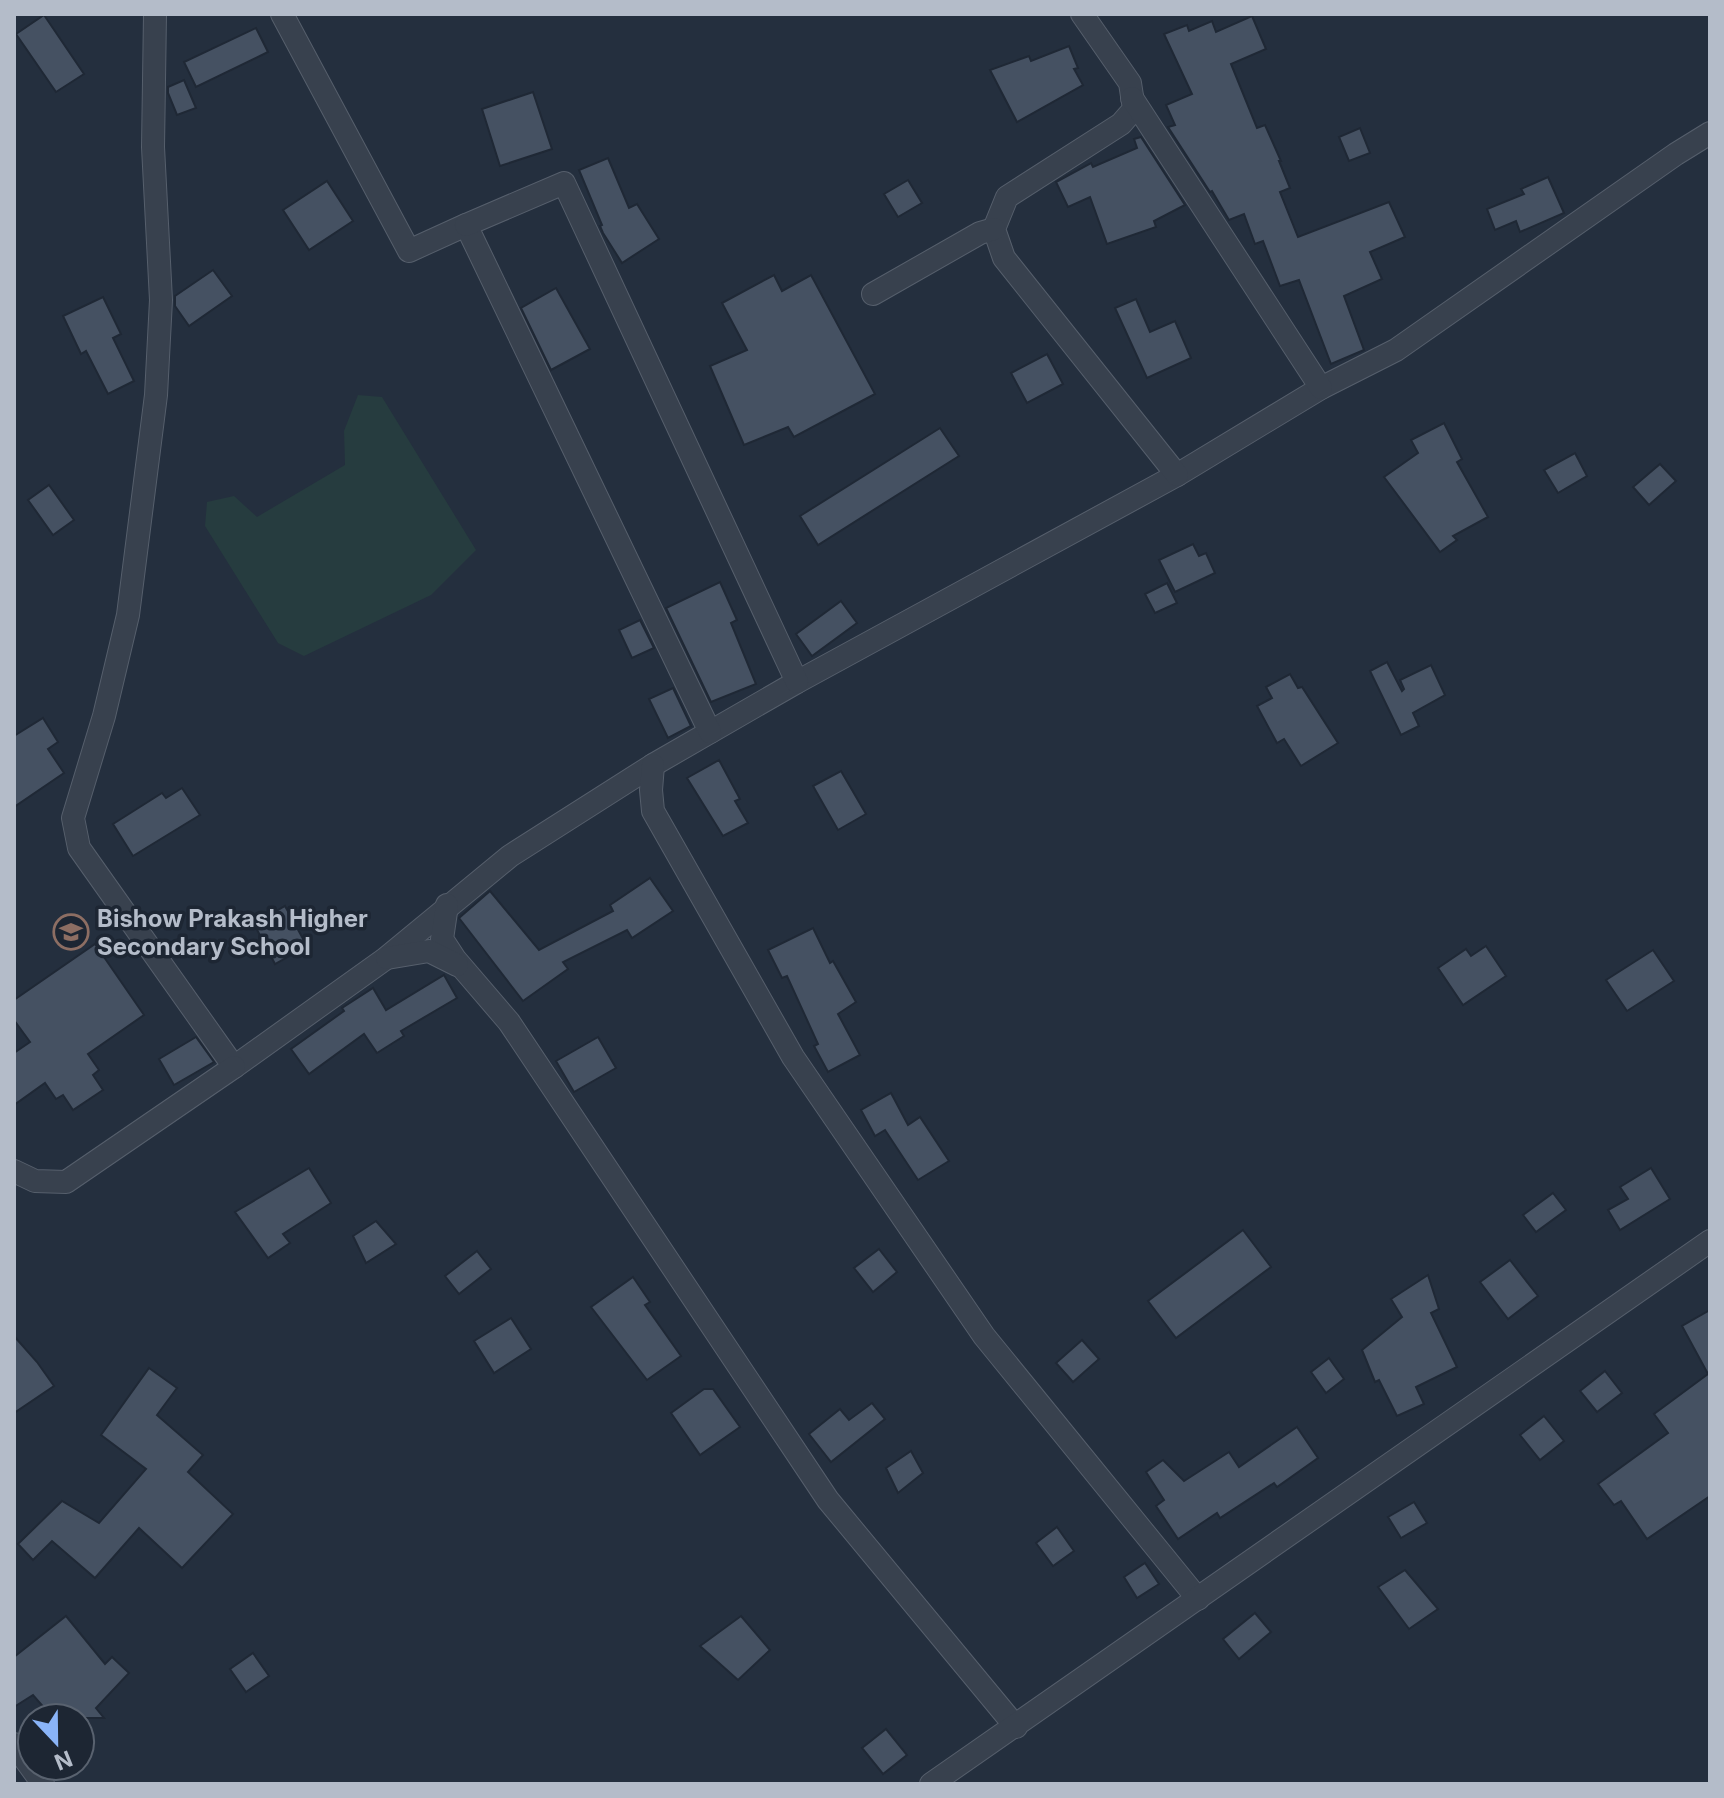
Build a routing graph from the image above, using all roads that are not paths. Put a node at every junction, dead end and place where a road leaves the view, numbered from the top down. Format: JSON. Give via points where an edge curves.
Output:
{"nodes":[{"id":1,"x":155,"y":14,"type":"edge"},
{"id":2,"x":282,"y":14,"type":"edge"},
{"id":3,"x":1082,"y":14,"type":"edge"},
{"id":4,"x":1132,"y":98,"type":"junction"},
{"id":5,"x":1710,"y":133,"type":"edge"},
{"id":6,"x":466,"y":225,"type":"junction"},
{"id":7,"x":994,"y":229,"type":"junction"},
{"id":8,"x":873,"y":294,"type":"dead end"},
{"id":9,"x":1321,"y":388,"type":"junction"},
{"id":10,"x":1177,"y":475,"type":"junction"},
{"id":11,"x":797,"y":682,"type":"junction"},
{"id":12,"x":710,"y":732,"type":"junction"},
{"id":13,"x":653,"y":765,"type":"junction"},
{"id":14,"x":447,"y":905,"type":"junction"},
{"id":15,"x":385,"y":959,"type":"junction"},
{"id":16,"x":462,"y":967,"type":"junction"},
{"id":17,"x":234,"y":1067,"type":"junction"},
{"id":18,"x":14,"y":1171,"type":"edge"},
{"id":19,"x":1710,"y":1241,"type":"edge"},
{"id":20,"x":1198,"y":1599,"type":"junction"},
{"id":21,"x":1016,"y":1727,"type":"junction"},
{"id":22,"x":14,"y":1744,"type":"edge"},
{"id":23,"x":43,"y":1784,"type":"edge"},
{"id":24,"x":931,"y":1784,"type":"edge"}],
"edges":[{"from":1,"to":17,"type":"street","via":[[153,147],[161,300],[156,395],[128,615],[73,818],[79,848]]},
{"from":2,"to":6,"type":"street","via":[[409,251]]},
{"from":3,"to":4,"type":"street","via":[[1130,83]]},
{"from":4,"to":7,"type":"street","via":[[1134,109],[1121,124],[1007,197]]},
{"from":4,"to":9,"type":"street"},
{"from":5,"to":9,"type":"street","via":[[1396,350]]},
{"from":6,"to":11,"type":"street","via":[[564,183]]},
{"from":6,"to":12,"type":"street"},
{"from":7,"to":8,"type":"street"},
{"from":7,"to":10,"type":"street","via":[[1004,258]]},
{"from":9,"to":10,"type":"street"},
{"from":10,"to":11,"type":"street"},
{"from":11,"to":12,"type":"street"},
{"from":12,"to":13,"type":"street"},
{"from":13,"to":14,"type":"street","via":[[510,856]]},
{"from":13,"to":20,"type":"street","via":[[653,811],[793,1057],[984,1336]]},
{"from":14,"to":15,"type":"street"},
{"from":14,"to":16,"type":"street","via":[[442,939]]},
{"from":15,"to":16,"type":"street","via":[[429,951]]},
{"from":15,"to":17,"type":"street"},
{"from":16,"to":21,"type":"street","via":[[509,1022],[828,1500]]},
{"from":17,"to":18,"type":"street","via":[[66,1182],[35,1181]]},
{"from":19,"to":20,"type":"street"},
{"from":20,"to":21,"type":"street"},
{"from":21,"to":24,"type":"street"},
{"from":22,"to":23,"type":"street"}]}
